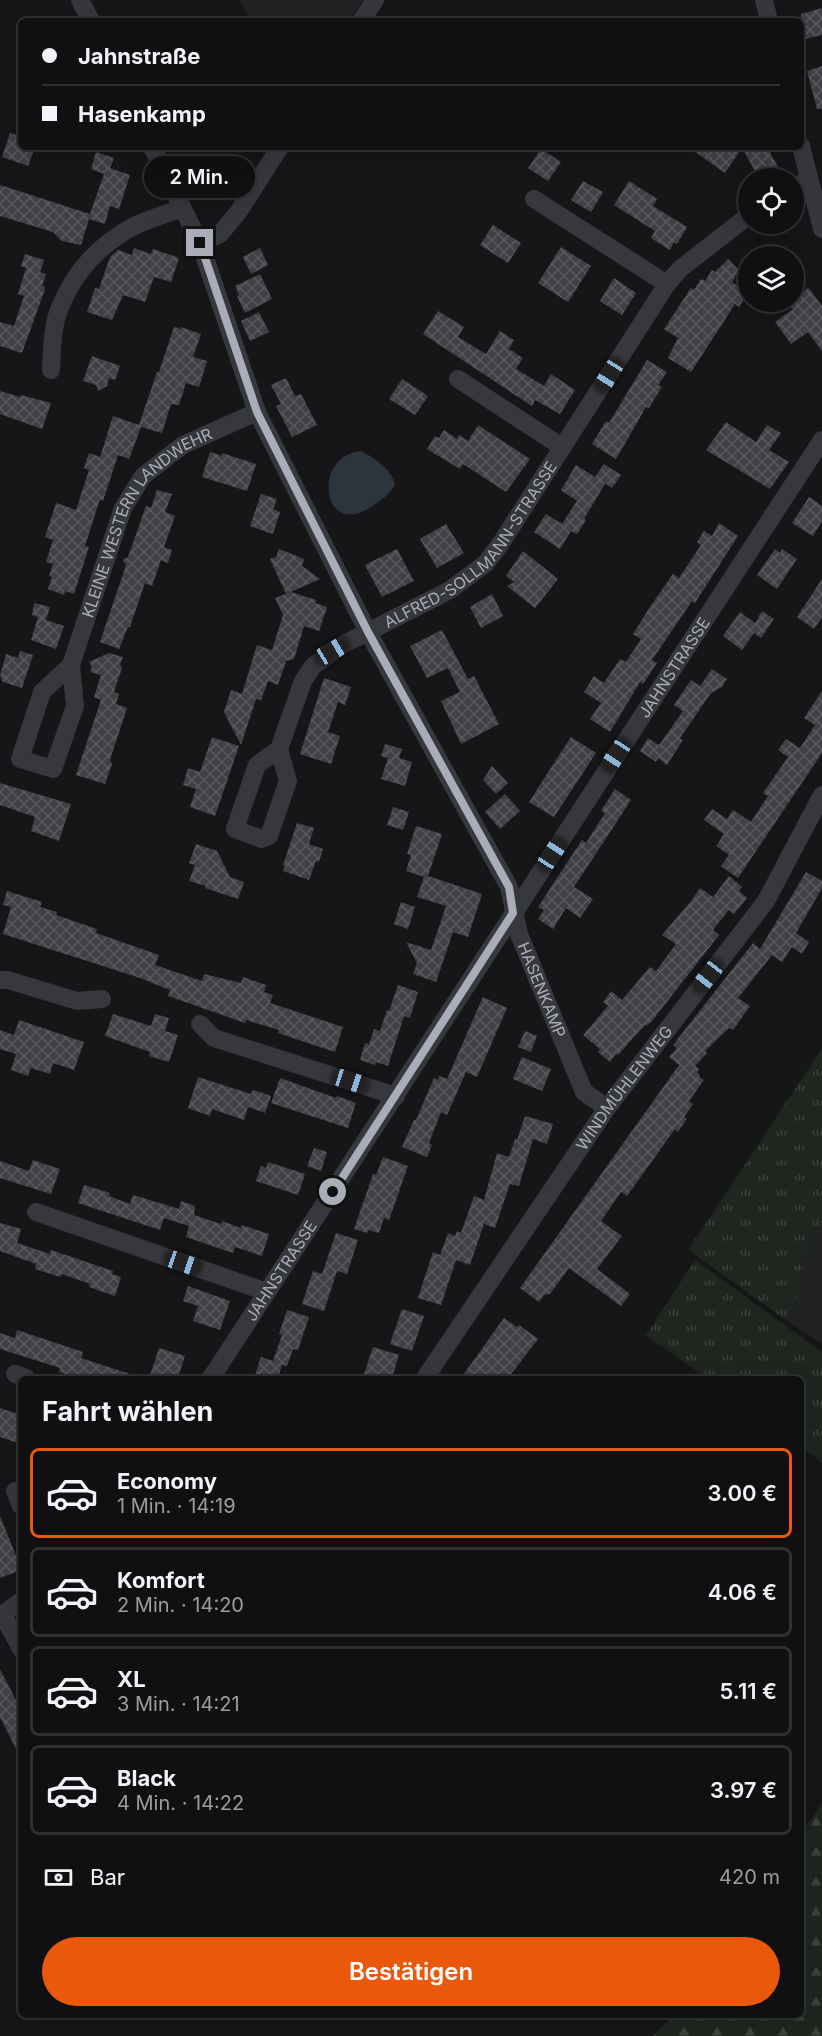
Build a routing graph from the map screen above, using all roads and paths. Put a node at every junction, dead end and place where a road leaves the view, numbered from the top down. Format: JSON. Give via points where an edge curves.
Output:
{"nodes":[{"id":1,"x":80,"y":0,"type":"edge"},
{"id":2,"x":375,"y":0,"type":"edge"},
{"id":3,"x":764,"y":0,"type":"edge"},
{"id":4,"x":89,"y":18,"type":"edge"},
{"id":5,"x":363,"y":18,"type":"edge"},
{"id":6,"x":768,"y":18,"type":"edge"},
{"id":7,"x":153,"y":150,"type":"edge"},
{"id":8,"x":278,"y":150,"type":"edge"},
{"id":9,"x":801,"y":150,"type":"edge"},
{"id":10,"x":801,"y":168,"type":"edge"},
{"id":11,"x":804,"y":190,"type":"edge"},
{"id":12,"x":534,"y":199,"type":"dead end"},
{"id":13,"x":182,"y":208,"type":"junction"},
{"id":14,"x":738,"y":224,"type":"edge"},
{"id":15,"x":822,"y":229,"type":"edge"},
{"id":16,"x":200,"y":243,"type":"junction"},
{"id":17,"x":667,"y":284,"type":"junction"},
{"id":18,"x":51,"y":370,"type":"dead end"},
{"id":19,"x":458,"y":380,"type":"dead end"},
{"id":20,"x":257,"y":412,"type":"junction"},
{"id":21,"x":822,"y":440,"type":"edge"},
{"id":22,"x":562,"y":447,"type":"junction"},
{"id":23,"x":368,"y":632,"type":"junction"},
{"id":24,"x":70,"y":665,"type":"junction"},
{"id":25,"x":279,"y":749,"type":"dead end"},
{"id":26,"x":822,"y":795,"type":"edge"},
{"id":27,"x":513,"y":913,"type":"junction"},
{"id":28,"x":0,"y":980,"type":"edge"},
{"id":29,"x":102,"y":999,"type":"dead end"},
{"id":30,"x":200,"y":1024,"type":"dead end"},
{"id":31,"x":396,"y":1096,"type":"junction"},
{"id":32,"x":607,"y":1108,"type":"junction"},
{"id":33,"x":36,"y":1212,"type":"dead end"},
{"id":34,"x":267,"y":1292,"type":"junction"},
{"id":35,"x":212,"y":1376,"type":"edge"},
{"id":36,"x":426,"y":1376,"type":"edge"},
{"id":37,"x":18,"y":1603,"type":"edge"},
{"id":38,"x":2,"y":1615,"type":"edge"},
{"id":39,"x":18,"y":1644,"type":"edge"}],
"edges":[{"from":1,"to":4,"type":"street"},
{"from":2,"to":5,"type":"street"},
{"from":3,"to":6,"type":"street"},
{"from":7,"to":13,"type":"street","name":"HASENKAMP"},
{"from":8,"to":16,"type":"street","via":[[220,234]]},
{"from":9,"to":10,"type":"street"},
{"from":11,"to":15,"type":"street"},
{"from":12,"to":17,"type":"street"},
{"from":13,"to":16,"type":"street","name":"HASENKAMP"},
{"from":13,"to":18,"type":"street","via":[[118,236],[94,253],[81,269],[58,311]]},
{"from":14,"to":17,"type":"street","name":"ALFRED-SOLLMANN-STRASSE","via":[[680,269]]},
{"from":16,"to":20,"type":"street","name":"HASENKAMP"},
{"from":17,"to":22,"type":"street","name":"ALFRED-SOLLMANN-STRASSE"},
{"from":19,"to":22,"type":"street","name":"ALFRED-SOLLMANN-STRASSE"},
{"from":20,"to":23,"type":"street","name":"HASENKAMP"},
{"from":20,"to":24,"type":"street","name":"KLEINE WESTERN LANDWEHR","via":[[183,445],[143,476],[123,508]]},
{"from":21,"to":27,"type":"street","name":"JAHNSTRASSE"},
{"from":22,"to":23,"type":"street","name":"ALFRED-SOLLMANN-STRASSE","via":[[486,563],[450,590]]},
{"from":23,"to":25,"type":"street","name":"ALFRED-SOLLMANN-STRASSE","via":[[313,666],[303,681]]},
{"from":23,"to":27,"type":"street","name":"HASENKAMP","via":[[509,887]]},
{"from":24,"to":24,"type":"street","name":"KLEINE WESTERN LANDWEHR","via":[[42,692],[20,759],[53,769],[75,706]]},
{"from":26,"to":32,"type":"street","name":"WINDMÜHLENWEG","via":[[766,901]]},
{"from":27,"to":31,"type":"street","name":"JAHNSTRASSE"},
{"from":27,"to":32,"type":"street","name":"HASENKAMP","via":[[584,1092]]},
{"from":28,"to":29,"type":"street","via":[[78,1001]]},
{"from":30,"to":31,"type":"street","via":[[214,1038]]},
{"from":31,"to":34,"type":"street","name":"JAHNSTRASSE"},
{"from":32,"to":36,"type":"street","name":"WINDMÜHLENWEG"},
{"from":33,"to":34,"type":"street"},
{"from":34,"to":35,"type":"street","name":"JAHNSTRASSE"},
{"from":37,"to":38,"type":"street"},
{"from":38,"to":39,"type":"street"}]}
